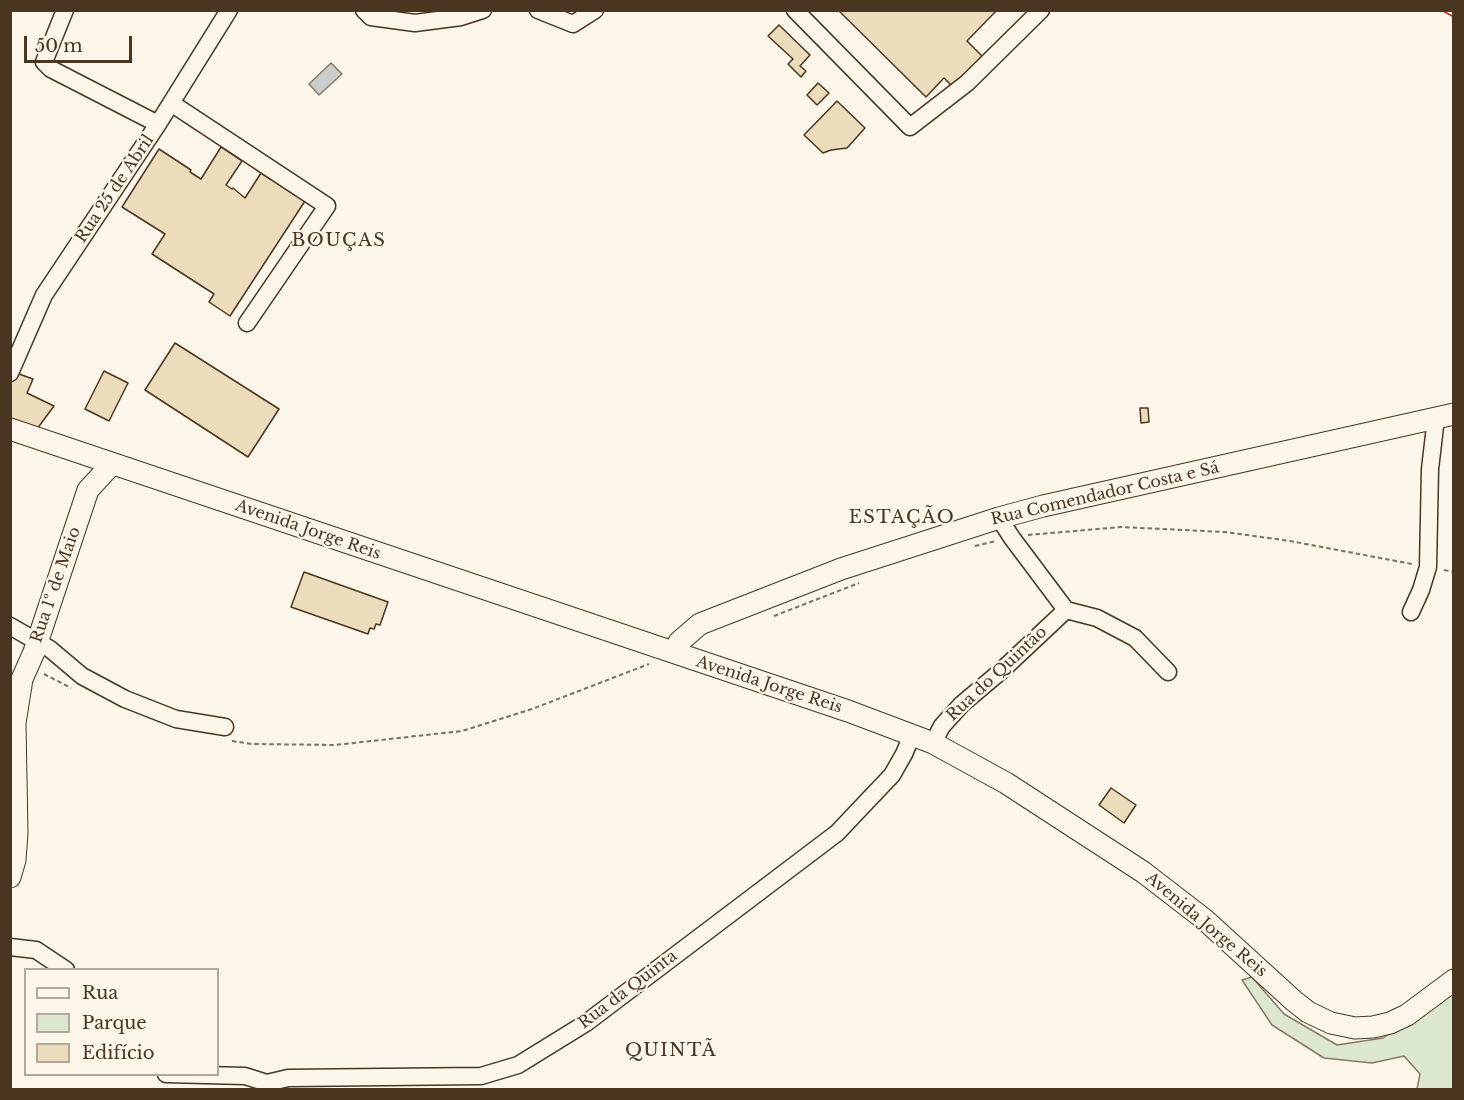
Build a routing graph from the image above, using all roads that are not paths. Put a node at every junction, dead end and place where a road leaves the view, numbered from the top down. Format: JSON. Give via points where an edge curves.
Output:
{"nodes":[{"id":1,"x":65,"y":10,"type":"edge"},
{"id":2,"x":228,"y":10,"type":"edge"},
{"id":3,"x":364,"y":10,"type":"edge"},
{"id":4,"x":483,"y":10,"type":"edge"},
{"id":5,"x":538,"y":10,"type":"edge"},
{"id":6,"x":595,"y":10,"type":"edge"},
{"id":7,"x":795,"y":10,"type":"edge"},
{"id":8,"x":1041,"y":10,"type":"edge"},
{"id":9,"x":171,"y":103,"type":"junction"},
{"id":10,"x":158,"y":124,"type":"junction"},
{"id":11,"x":247,"y":323,"type":"dead end"},
{"id":12,"x":10,"y":373,"type":"edge"},
{"id":13,"x":1445,"y":416,"type":"edge"},
{"id":14,"x":10,"y":429,"type":"edge"},
{"id":15,"x":82,"y":454,"type":"junction"},
{"id":16,"x":112,"y":464,"type":"junction"},
{"id":17,"x":88,"y":490,"type":"junction"},
{"id":18,"x":999,"y":518,"type":"junction"},
{"id":19,"x":1066,"y":610,"type":"junction"},
{"id":20,"x":1411,"y":612,"type":"dead end"},
{"id":21,"x":10,"y":626,"type":"edge"},
{"id":22,"x":35,"y":646,"type":"junction"},
{"id":23,"x":675,"y":653,"type":"junction"},
{"id":24,"x":1168,"y":672,"type":"dead end"},
{"id":25,"x":225,"y":727,"type":"dead end"},
{"id":26,"x":912,"y":735,"type":"junction"},
{"id":27,"x":933,"y":743,"type":"junction"},
{"id":28,"x":10,"y":877,"type":"edge"},
{"id":29,"x":10,"y":947,"type":"edge"},
{"id":30,"x":64,"y":968,"type":"edge"},
{"id":31,"x":1454,"y":980,"type":"edge"},
{"id":32,"x":219,"y":1075,"type":"edge"},
{"id":33,"x":265,"y":1086,"type":"edge"}],
"edges":[{"from":1,"to":10,"type":"street","via":[[44,62]]},
{"from":2,"to":9,"type":"street","name":"Rua 25 de Abril"},
{"from":3,"to":4,"type":"street","via":[[372,17],[415,23]]},
{"from":5,"to":6,"type":"street","via":[[573,24]]},
{"from":7,"to":8,"type":"street","via":[[910,127],[967,83]]},
{"from":9,"to":10,"type":"street","name":"Rua 25 de Abril"},
{"from":9,"to":11,"type":"street","via":[[327,206]]},
{"from":10,"to":12,"type":"street","name":"Rua 25 de Abril","via":[[44,295]]},
{"from":13,"to":18,"type":"main road","name":"Rua Comendador Costa e Sá"},
{"from":13,"to":20,"type":"street","via":[[1430,469],[1428,567]]},
{"from":14,"to":15,"type":"main road","name":"Avenida Jorge Reis"},
{"from":15,"to":16,"type":"main road","name":"Avenida Jorge Reis"},
{"from":15,"to":17,"type":"main road","name":"Rua 1º de Maio"},
{"from":16,"to":17,"type":"main road","name":"Rua 1º de Maio"},
{"from":16,"to":23,"type":"main road","name":"Avenida Jorge Reis"},
{"from":17,"to":22,"type":"main road","name":"Rua 1º de Maio"},
{"from":18,"to":19,"type":"street"},
{"from":18,"to":23,"type":"main road","name":"Rua Comendador Costa e Sá","via":[[841,569],[700,624],[679,642]]},
{"from":19,"to":24,"type":"street","via":[[1097,618],[1135,638]]},
{"from":19,"to":27,"type":"street","name":"Rua do Quintão","via":[[962,704]]},
{"from":21,"to":22,"type":"street"},
{"from":22,"to":25,"type":"street","via":[[50,649],[82,676],[125,699],[176,720]]},
{"from":22,"to":28,"type":"main road","name":"Rua 1º de Maio","bridge":true,"via":[[22,679],[15,723],[17,833]]},
{"from":23,"to":26,"type":"main road","name":"Avenida Jorge Reis"},
{"from":26,"to":27,"type":"main road","name":"Avenida Jorge Reis"},
{"from":26,"to":33,"type":"street","name":"Rua da Quinta","via":[[892,775],[837,833],[586,1023],[518,1065],[481,1076],[288,1078]]},
{"from":27,"to":31,"type":"main road","name":"Avenida Jorge Reis","via":[[1006,783],[1143,872],[1204,920],[1294,1001],[1323,1020],[1355,1028],[1390,1023]]},
{"from":29,"to":30,"type":"street","via":[[36,950]]},
{"from":32,"to":33,"type":"street","via":[[245,1076]]}]}
